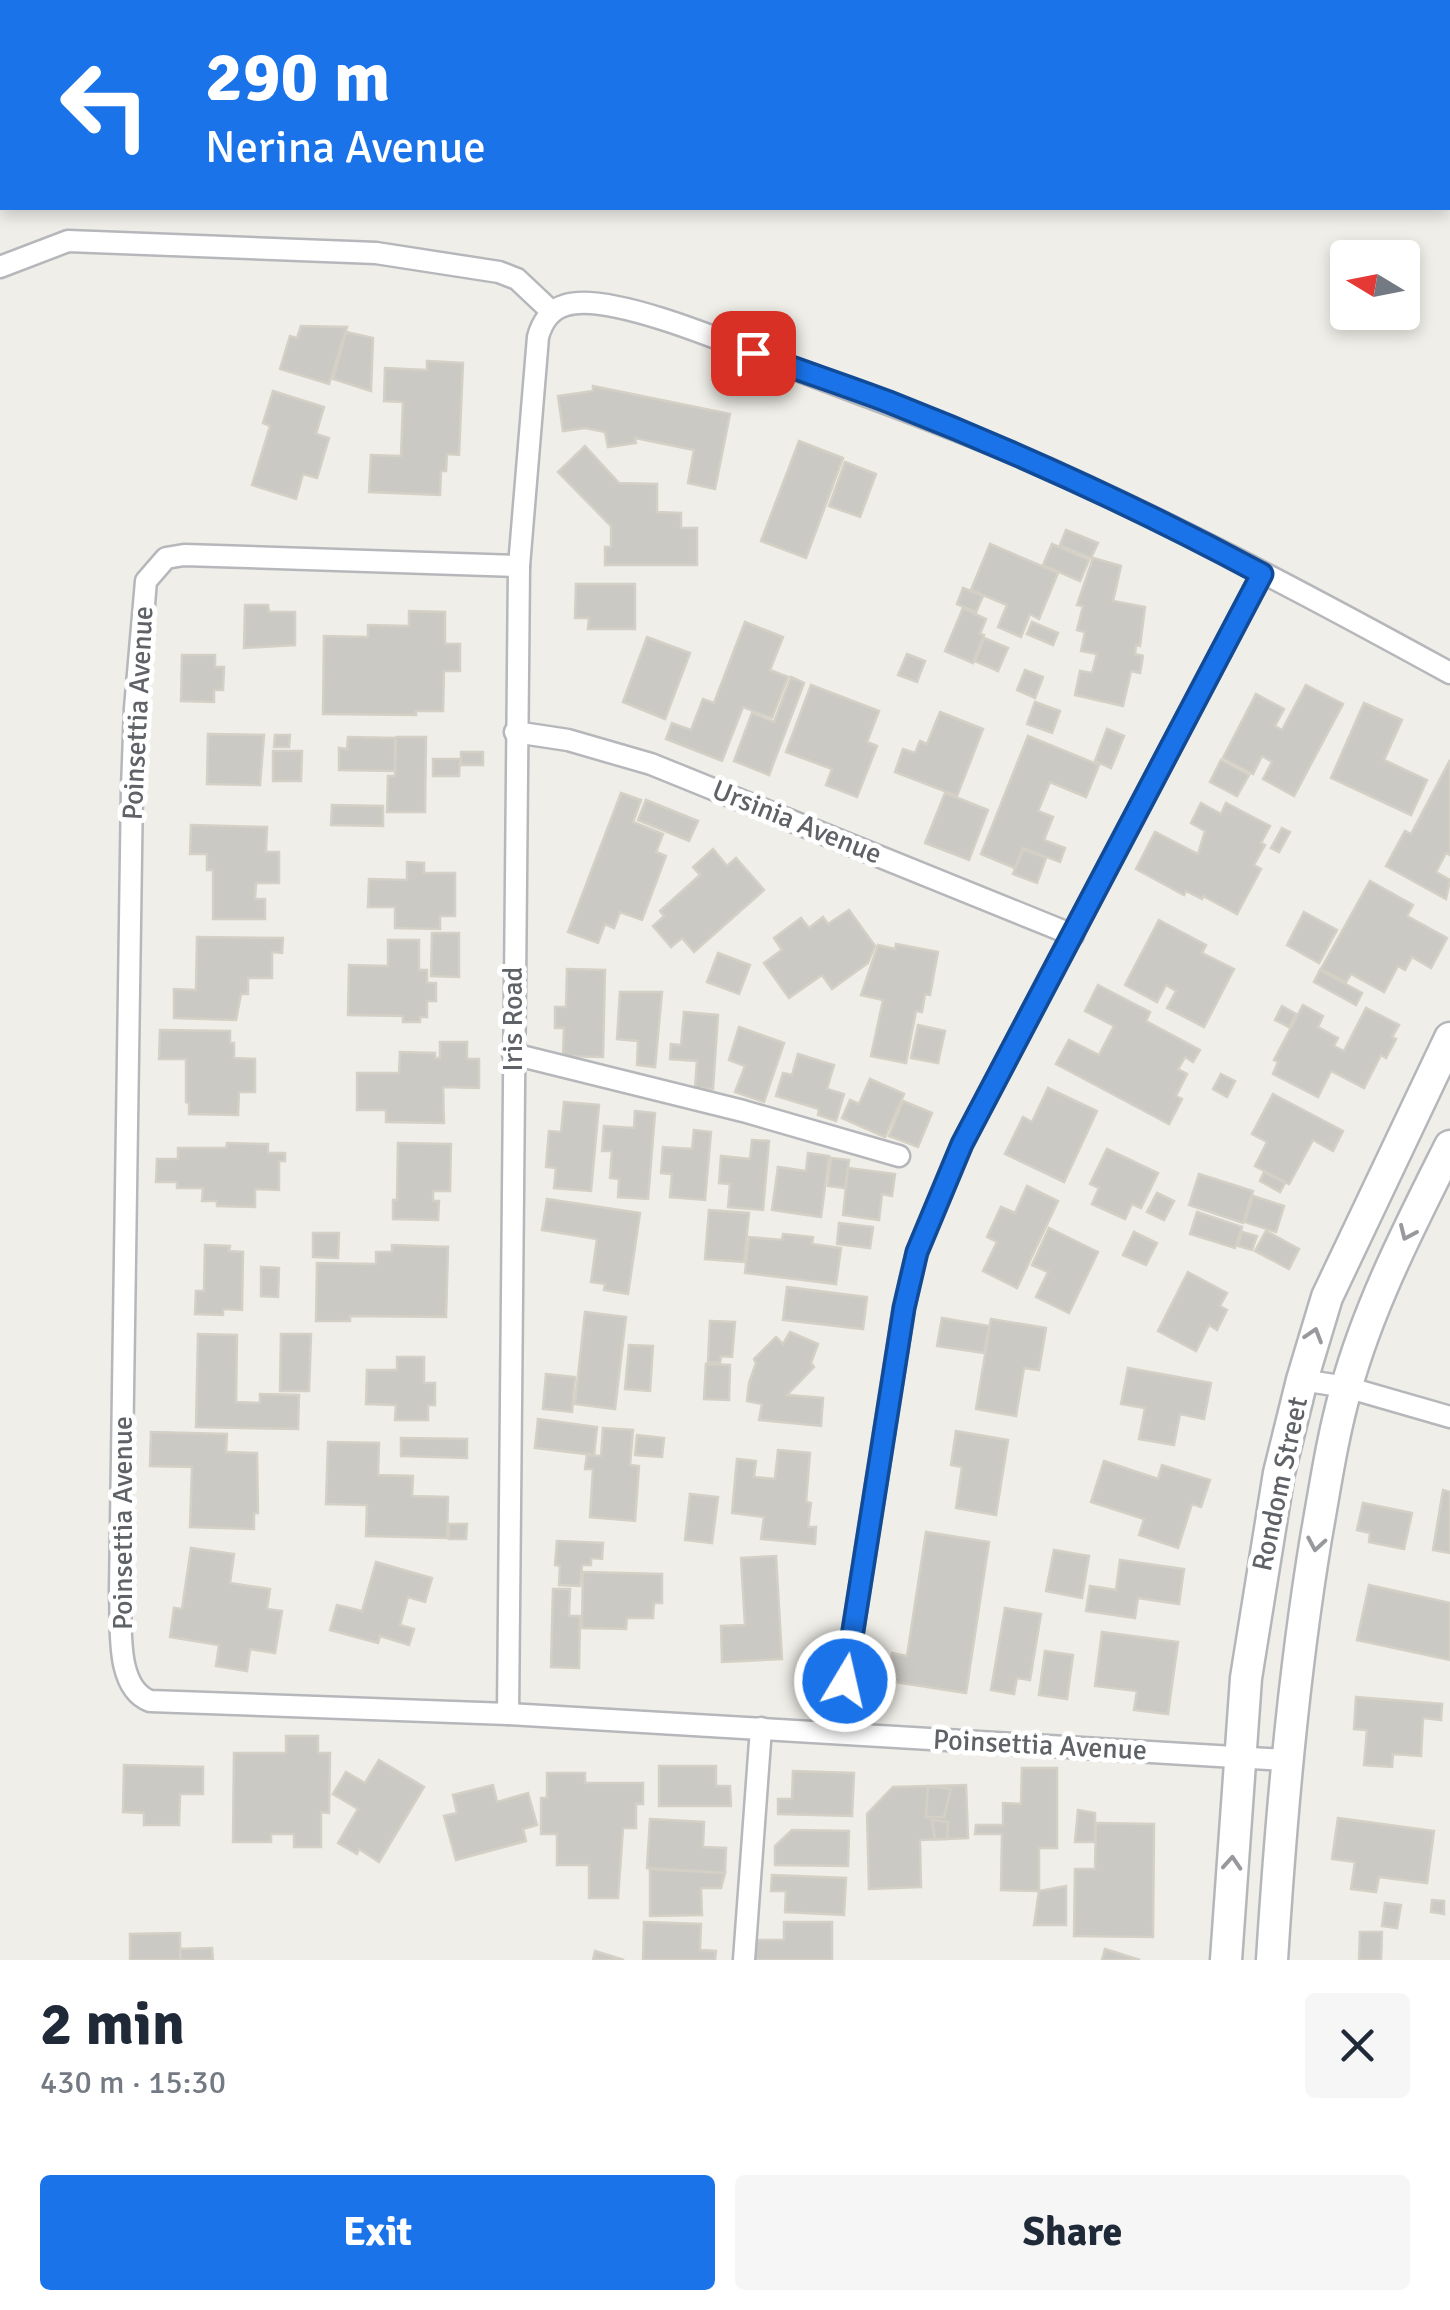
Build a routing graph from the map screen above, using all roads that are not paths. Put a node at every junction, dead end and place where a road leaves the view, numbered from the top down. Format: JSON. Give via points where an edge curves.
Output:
{"nodes":[{"id":1,"x":0,"y":267,"type":"edge"},
{"id":2,"x":547,"y":318,"type":"junction"},
{"id":3,"x":519,"y":566,"type":"junction"},
{"id":4,"x":1262,"y":574,"type":"junction"},
{"id":5,"x":1450,"y":672,"type":"edge"},
{"id":6,"x":515,"y":732,"type":"junction"},
{"id":7,"x":1073,"y":936,"type":"junction"},
{"id":8,"x":1450,"y":1038,"type":"edge"},
{"id":9,"x":513,"y":1054,"type":"junction"},
{"id":10,"x":1450,"y":1146,"type":"edge"},
{"id":11,"x":899,"y":1156,"type":"dead end"},
{"id":12,"x":1302,"y":1380,"type":"junction"},
{"id":13,"x":1346,"y":1388,"type":"junction"},
{"id":14,"x":1450,"y":1417,"type":"edge"},
{"id":15,"x":508,"y":1714,"type":"junction"},
{"id":16,"x":761,"y":1728,"type":"junction"},
{"id":17,"x":846,"y":1734,"type":"junction"},
{"id":18,"x":1239,"y":1757,"type":"junction"},
{"id":19,"x":1286,"y":1760,"type":"junction"},
{"id":20,"x":744,"y":1960,"type":"edge"},
{"id":21,"x":1226,"y":1960,"type":"edge"},
{"id":22,"x":1272,"y":1960,"type":"edge"}],
"edges":[{"from":1,"to":2,"type":"street","via":[[68,241],[376,253],[499,272],[517,279]]},
{"from":2,"to":3,"type":"street","name":"Iris Road","via":[[538,337]]},
{"from":2,"to":4,"type":"street","via":[[568,304],[595,305],[692,329],[886,401],[1135,508]]},
{"from":3,"to":6,"type":"street","name":"Iris Road"},
{"from":3,"to":15,"type":"street","name":"Poinsettia Avenue","via":[[184,555],[166,558],[146,581],[133,756],[120,1592],[125,1666],[144,1699]]},
{"from":4,"to":5,"type":"street"},
{"from":4,"to":7,"type":"street"},
{"from":6,"to":7,"type":"street","name":"Ursinia Avenue","via":[[651,764]]},
{"from":6,"to":9,"type":"street","name":"Iris Road"},
{"from":7,"to":17,"type":"street","via":[[962,1144],[910,1276],[845,1681]]},
{"from":12,"to":8,"type":"street","name":"Rondom Street","one_way":true,"via":[[1328,1296]]},
{"from":9,"to":11,"type":"street"},
{"from":9,"to":15,"type":"street","name":"Iris Road"},
{"from":10,"to":13,"type":"street","name":"Rondom Street","one_way":true},
{"from":12,"to":13,"type":"street"},
{"from":12,"to":18,"type":"street","name":"Rondom Street","via":[[1264,1563]]},
{"from":13,"to":14,"type":"street"},
{"from":13,"to":19,"type":"street","name":"Rondom Street","one_way":true,"via":[[1328,1466]]},
{"from":15,"to":16,"type":"street","name":"Poinsettia Avenue"},
{"from":16,"to":17,"type":"street","name":"Poinsettia Avenue"},
{"from":16,"to":20,"type":"street"},
{"from":17,"to":18,"type":"street","name":"Poinsettia Avenue"},
{"from":18,"to":19,"type":"street","name":"Poinsettia Avenue"},
{"from":21,"to":18,"type":"street","name":"Rondom Street","one_way":true},
{"from":19,"to":22,"type":"street","name":"Rondom Street"}]}
